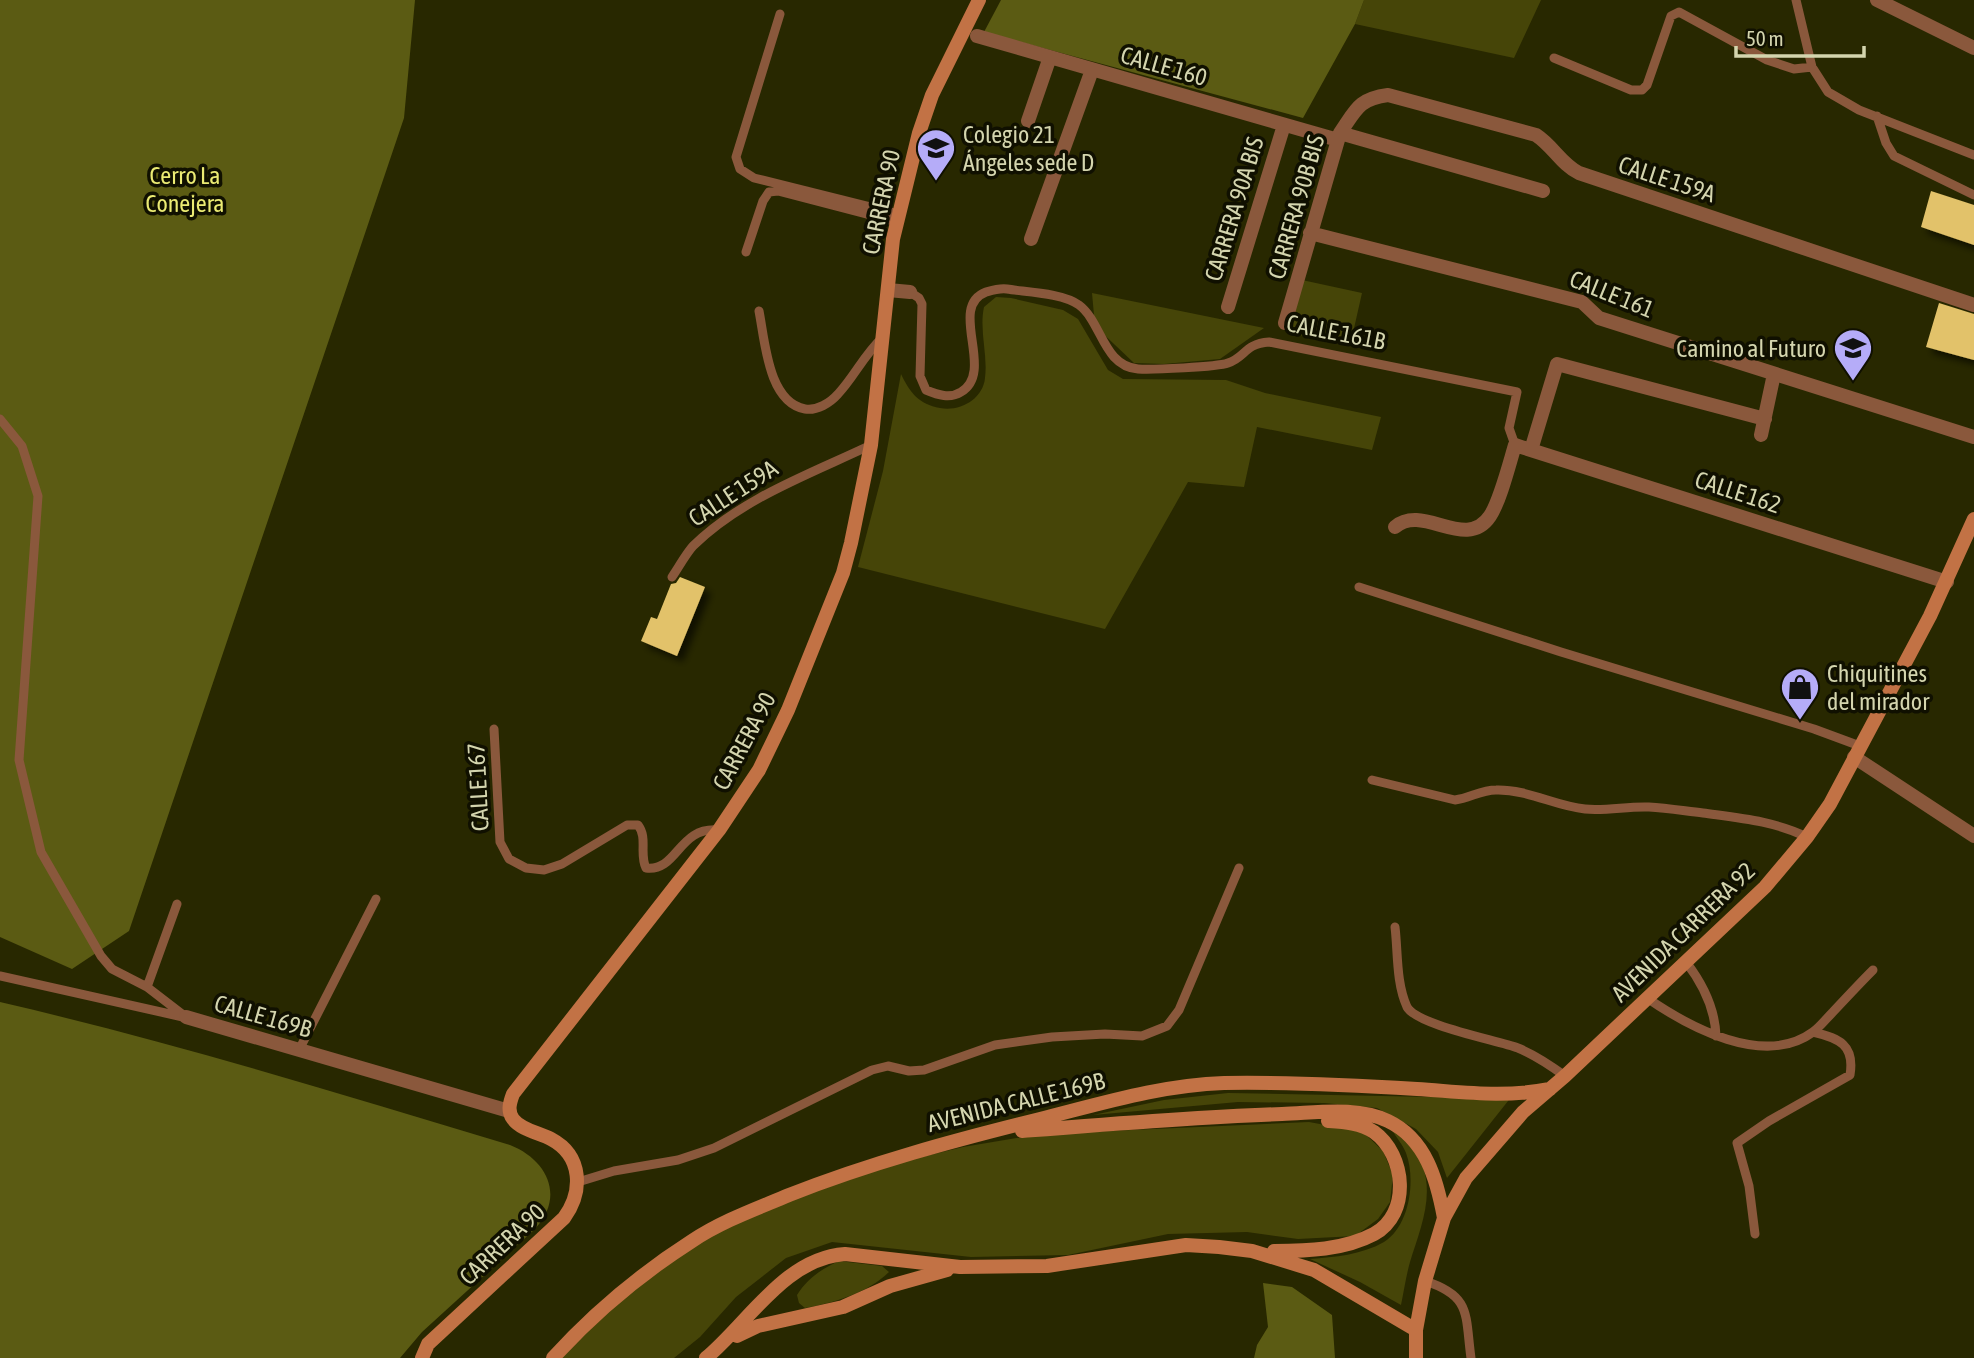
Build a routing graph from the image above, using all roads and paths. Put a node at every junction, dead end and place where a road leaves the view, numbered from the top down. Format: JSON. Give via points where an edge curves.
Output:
{"nodes":[{"id":1,"x":979,"y":0,"type":"edge"},
{"id":2,"x":1796,"y":0,"type":"edge"},
{"id":3,"x":1877,"y":0,"type":"edge"},
{"id":4,"x":780,"y":13,"type":"dead end"},
{"id":5,"x":977,"y":36,"type":"dead end"},
{"id":6,"x":1974,"y":48,"type":"edge"},
{"id":7,"x":1050,"y":57,"type":"junction"},
{"id":8,"x":1554,"y":58,"type":"dead end"},
{"id":9,"x":1812,"y":67,"type":"junction"},
{"id":10,"x":1092,"y":70,"type":"junction"},
{"id":11,"x":1359,"y":107,"type":"joint"},
{"id":12,"x":1877,"y":116,"type":"junction"},
{"id":13,"x":1028,"y":121,"type":"dead end"},
{"id":14,"x":1284,"y":125,"type":"junction"},
{"id":15,"x":1339,"y":137,"type":"junction"},
{"id":16,"x":1974,"y":155,"type":"edge"},
{"id":17,"x":1543,"y":191,"type":"dead end"},
{"id":18,"x":1974,"y":195,"type":"edge"},
{"id":19,"x":898,"y":218,"type":"junction"},
{"id":20,"x":1310,"y":233,"type":"junction"},
{"id":21,"x":1031,"y":239,"type":"dead end"},
{"id":22,"x":746,"y":252,"type":"dead end"},
{"id":23,"x":888,"y":290,"type":"junction"},
{"id":24,"x":909,"y":292,"type":"joint"},
{"id":25,"x":1974,"y":305,"type":"edge"},
{"id":26,"x":1228,"y":307,"type":"dead end"},
{"id":27,"x":759,"y":311,"type":"dead end"},
{"id":28,"x":1285,"y":323,"type":"dead end"},
{"id":29,"x":883,"y":337,"type":"junction"},
{"id":30,"x":1774,"y":374,"type":"junction"},
{"id":31,"x":0,"y":419,"type":"edge"},
{"id":32,"x":1765,"y":419,"type":"junction"},
{"id":33,"x":1761,"y":435,"type":"dead end"},
{"id":34,"x":1974,"y":437,"type":"edge"},
{"id":35,"x":871,"y":445,"type":"junction"},
{"id":36,"x":1515,"y":445,"type":"junction"},
{"id":37,"x":1531,"y":450,"type":"junction"},
{"id":38,"x":1974,"y":519,"type":"edge"},
{"id":39,"x":1395,"y":527,"type":"dead end"},
{"id":40,"x":672,"y":578,"type":"dead end"},
{"id":41,"x":1947,"y":582,"type":"junction"},
{"id":42,"x":1359,"y":587,"type":"dead end"},
{"id":43,"x":494,"y":729,"type":"dead end"},
{"id":44,"x":1857,"y":752,"type":"junction"},
{"id":45,"x":1372,"y":780,"type":"dead end"},
{"id":46,"x":719,"y":830,"type":"junction"},
{"id":47,"x":1974,"y":836,"type":"edge"},
{"id":48,"x":1807,"y":837,"type":"junction"},
{"id":49,"x":1239,"y":868,"type":"dead end"},
{"id":50,"x":376,"y":899,"type":"dead end"},
{"id":51,"x":177,"y":904,"type":"dead end"},
{"id":52,"x":1395,"y":926,"type":"dead end"},
{"id":53,"x":1686,"y":962,"type":"junction"},
{"id":54,"x":1873,"y":970,"type":"dead end"},
{"id":55,"x":0,"y":976,"type":"edge"},
{"id":56,"x":147,"y":987,"type":"junction"},
{"id":57,"x":1647,"y":998,"type":"junction"},
{"id":58,"x":186,"y":1017,"type":"junction"},
{"id":59,"x":1813,"y":1032,"type":"junction"},
{"id":60,"x":1716,"y":1036,"type":"junction"},
{"id":61,"x":299,"y":1050,"type":"junction"},
{"id":62,"x":1565,"y":1076,"type":"junction"},
{"id":63,"x":1550,"y":1088,"type":"junction"},
{"id":64,"x":509,"y":1111,"type":"junction"},
{"id":65,"x":1246,"y":1116,"type":"junction"},
{"id":66,"x":978,"y":1134,"type":"junction"},
{"id":67,"x":578,"y":1182,"type":"junction"},
{"id":68,"x":1444,"y":1218,"type":"junction"},
{"id":69,"x":1755,"y":1234,"type":"dead end"},
{"id":70,"x":1252,"y":1251,"type":"junction"},
{"id":71,"x":960,"y":1267,"type":"junction"},
{"id":72,"x":1425,"y":1281,"type":"junction"},
{"id":73,"x":1416,"y":1330,"type":"junction"},
{"id":74,"x":726,"y":1341,"type":"junction"},
{"id":75,"x":422,"y":1358,"type":"edge"},
{"id":76,"x":553,"y":1358,"type":"edge"},
{"id":77,"x":706,"y":1358,"type":"edge"},
{"id":78,"x":1416,"y":1358,"type":"edge"},
{"id":79,"x":1471,"y":1358,"type":"edge"}],
"edges":[{"from":1,"to":19,"type":"main road","name":"CARRERA 90","via":[[932,95]]},
{"from":2,"to":9,"type":"lane"},
{"from":3,"to":6,"type":"street"},
{"from":4,"to":19,"type":"lane","via":[[736,157],[740,169],[754,178]]},
{"from":5,"to":7,"type":"street","name":"CALLE 160"},
{"from":7,"to":10,"type":"street","name":"CALLE 160"},
{"from":7,"to":13,"type":"street"},
{"from":8,"to":9,"type":"lane","via":[[1631,90],[1642,90],[1671,16],[1679,12],[1767,60],[1794,69]]},
{"from":9,"to":12,"type":"lane","via":[[1828,92]]},
{"from":10,"to":14,"type":"street","name":"CALLE 160"},
{"from":10,"to":21,"type":"street"},
{"from":11,"to":15,"type":"street","name":"CARRERA 90B BIS"},
{"from":11,"to":25,"type":"street","name":"CALLE 159A","via":[[1369,98],[1388,95],[1536,135],[1579,173]]},
{"from":12,"to":16,"type":"lane"},
{"from":12,"to":18,"type":"lane","via":[[1894,156]]},
{"from":14,"to":15,"type":"street","name":"CALLE 160"},
{"from":14,"to":26,"type":"street","name":"CARRERA 90A BIS"},
{"from":15,"to":17,"type":"street","name":"CALLE 160"},
{"from":15,"to":20,"type":"street","name":"CARRERA 90B BIS"},
{"from":19,"to":22,"type":"lane","via":[[769,192]]},
{"from":19,"to":23,"type":"main road","name":"CARRERA 90"},
{"from":20,"to":28,"type":"street","name":"CARRERA 90B BIS"},
{"from":20,"to":30,"type":"street","name":"CALLE 161","via":[[1583,302],[1599,318]]},
{"from":23,"to":24,"type":"street","name":"CALLE 161B"},
{"from":23,"to":29,"type":"main road","name":"CARRERA 90"},
{"from":24,"to":36,"type":"lane","name":"CALLE 161B","via":[[922,304],[920,376],[926,390],[939,395],[954,396],[972,380],[972,306],[982,293],[1001,288],[1070,299],[1089,315],[1120,363],[1136,369],[1227,364],[1256,343],[1269,342],[1517,392],[1509,428]]},
{"from":27,"to":29,"type":"lane","via":[[771,370],[781,393],[807,410],[823,407],[837,396]]},
{"from":29,"to":35,"type":"main road","name":"CARRERA 90"},
{"from":30,"to":32,"type":"street"},
{"from":30,"to":34,"type":"street","name":"CALLE 161"},
{"from":31,"to":56,"type":"lane","via":[[22,446],[38,496],[19,760],[40,852],[101,956],[112,969]]},
{"from":32,"to":33,"type":"street"},
{"from":32,"to":37,"type":"street","via":[[1557,364]]},
{"from":35,"to":40,"type":"lane","name":"CALLE 159A","via":[[758,498],[692,548]]},
{"from":35,"to":46,"type":"main road","name":"CARRERA 90","via":[[843,573],[788,710],[759,770]]},
{"from":36,"to":37,"type":"street","name":"CALLE 162"},
{"from":36,"to":39,"type":"street","via":[[1492,513],[1481,525],[1462,531],[1408,520]]},
{"from":37,"to":41,"type":"street","name":"CALLE 162"},
{"from":38,"to":41,"type":"main road","name":"AVENIDA CARRERA 92"},
{"from":41,"to":44,"type":"main road","name":"AVENIDA CARRERA 92"},
{"from":42,"to":44,"type":"lane","via":[[1814,729]]},
{"from":43,"to":46,"type":"lane","name":"CALLE 167","via":[[500,842],[509,859],[526,868],[544,870],[562,864],[627,825],[638,825],[643,831],[642,860],[646,868],[654,869],[697,832]]},
{"from":44,"to":47,"type":"street"},
{"from":44,"to":48,"type":"main road","name":"AVENIDA CARRERA 92"},
{"from":45,"to":48,"type":"lane","via":[[1455,800],[1497,789],[1581,809],[1649,807],[1759,820]]},
{"from":46,"to":64,"type":"main road","name":"CARRERA 90","via":[[531,1069],[513,1094]]},
{"from":48,"to":53,"type":"main road","name":"AVENIDA CARRERA 92","via":[[1765,887]]},
{"from":49,"to":67,"type":"lane","via":[[1180,1010],[1167,1026],[1142,1036],[1052,1037],[995,1045],[924,1070],[888,1066],[872,1070],[714,1149]]},
{"from":50,"to":61,"type":"lane"},
{"from":51,"to":56,"type":"lane"},
{"from":52,"to":62,"type":"lane","via":[[1401,988],[1409,1010],[1428,1022],[1519,1048]]},
{"from":53,"to":57,"type":"main road","name":"AVENIDA CARRERA 92"},
{"from":53,"to":60,"type":"lane","via":[[1710,1004]]},
{"from":54,"to":59,"type":"lane"},
{"from":55,"to":58,"type":"lane","name":"CALLE 169B"},
{"from":56,"to":58,"type":"lane"},
{"from":57,"to":60,"type":"lane"},
{"from":57,"to":62,"type":"main road","name":"AVENIDA CARRERA 92"},
{"from":58,"to":61,"type":"street","name":"CALLE 169B"},
{"from":59,"to":60,"type":"lane","via":[[1795,1041],[1758,1047]]},
{"from":59,"to":69,"type":"lane","via":[[1837,1040],[1849,1050],[1850,1075],[1737,1143]]},
{"from":61,"to":64,"type":"street","name":"CALLE 169B"},
{"from":62,"to":63,"type":"main road","name":"AVENIDA CARRERA 92"},
{"from":63,"to":66,"type":"main road","name":"AVENIDA CALLE 169B","via":[[1494,1095],[1219,1083],[1150,1092]]},
{"from":63,"to":68,"type":"main road","name":"AVENIDA CARRERA 92","via":[[1481,1158]]},
{"from":64,"to":67,"type":"main road","via":[[523,1127],[562,1145],[574,1163]]},
{"from":65,"to":66,"type":"main road"},
{"from":65,"to":68,"type":"main road","via":[[1335,1112],[1389,1121],[1423,1151]]},
{"from":65,"to":70,"type":"main road","via":[[1342,1122],[1373,1131],[1391,1151],[1400,1182],[1394,1213],[1375,1233],[1323,1249]]},
{"from":66,"to":76,"type":"main road","name":"AVENIDA CALLE 169B","via":[[832,1178],[738,1215],[659,1263]]},
{"from":67,"to":75,"type":"main road","name":"CARRERA 90","via":[[564,1218],[428,1344]]},
{"from":68,"to":72,"type":"main road","name":"AVENIDA CARRERA 92"},
{"from":70,"to":71,"type":"main road","via":[[1186,1245],[1047,1266]]},
{"from":70,"to":73,"type":"main road","via":[[1314,1269]]},
{"from":71,"to":74,"type":"main road","via":[[902,1281],[843,1307],[758,1326]]},
{"from":71,"to":74,"type":"main road","via":[[861,1255],[826,1257],[782,1283]]},
{"from":72,"to":73,"type":"main road","name":"AVENIDA CARRERA 92"},
{"from":72,"to":79,"type":"lane","via":[[1445,1287],[1461,1302]]},
{"from":73,"to":78,"type":"main road","name":"AVENIDA CARRERA 92"},
{"from":74,"to":77,"type":"main road"}]}
